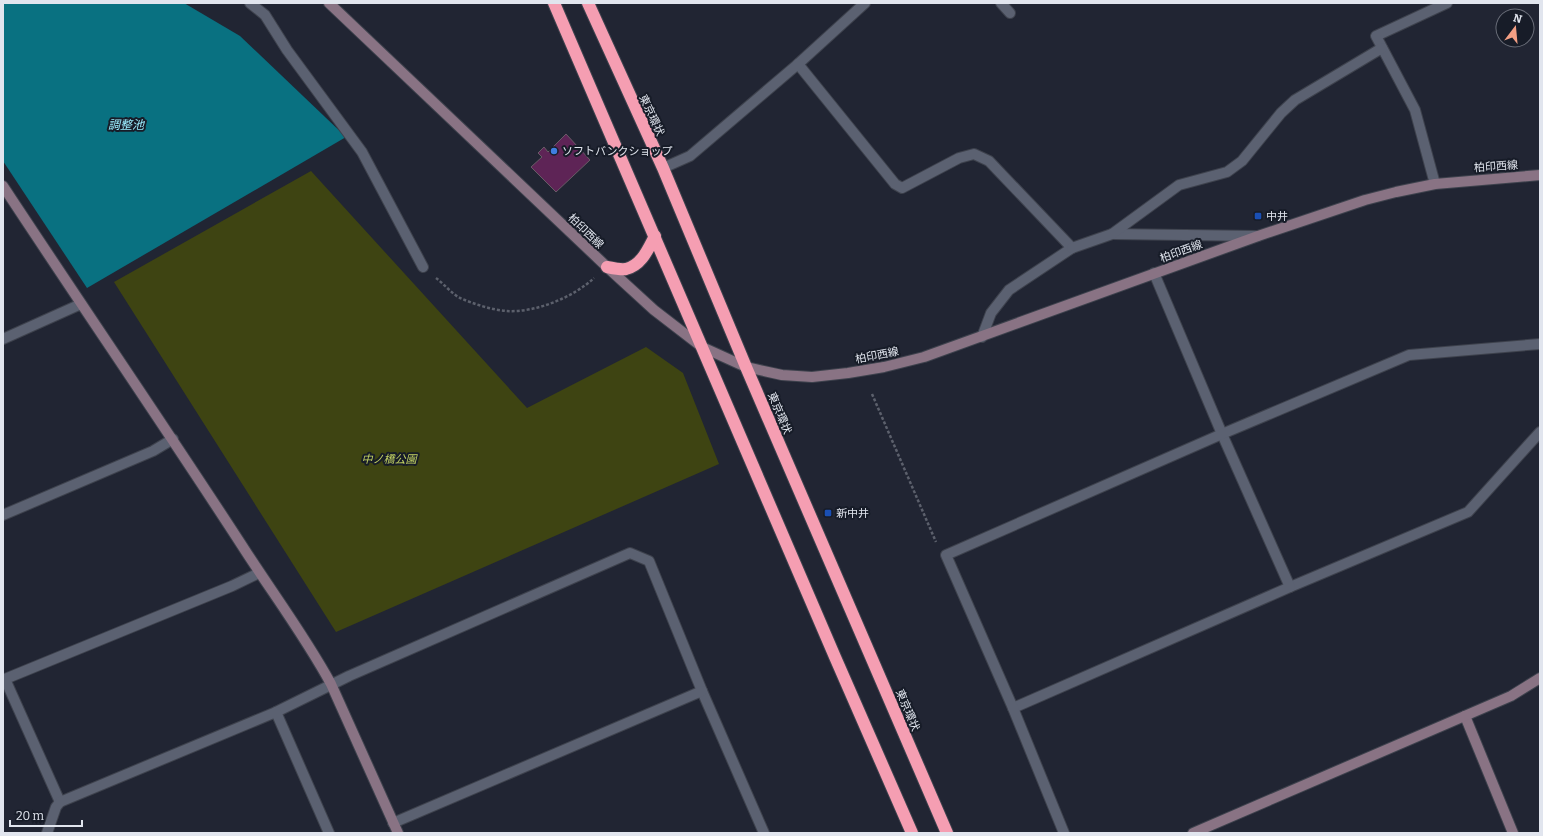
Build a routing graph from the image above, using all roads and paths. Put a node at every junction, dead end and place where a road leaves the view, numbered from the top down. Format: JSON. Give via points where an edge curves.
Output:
{"nodes":[{"id":1,"x":250,"y":3,"type":"edge"},
{"id":2,"x":329,"y":3,"type":"edge"},
{"id":3,"x":554,"y":3,"type":"edge"},
{"id":4,"x":588,"y":3,"type":"edge"},
{"id":5,"x":865,"y":3,"type":"edge"},
{"id":6,"x":1001,"y":3,"type":"edge"},
{"id":7,"x":1447,"y":3,"type":"edge"},
{"id":8,"x":1010,"y":13,"type":"dead end"},
{"id":9,"x":1382,"y":48,"type":"junction"},
{"id":10,"x":798,"y":64,"type":"junction"},
{"id":11,"x":663,"y":168,"type":"junction"},
{"id":12,"x":1540,"y":175,"type":"edge"},
{"id":13,"x":1435,"y":184,"type":"junction"},
{"id":14,"x":3,"y":186,"type":"edge"},
{"id":15,"x":1112,"y":234,"type":"junction"},
{"id":16,"x":655,"y":236,"type":"junction"},
{"id":17,"x":1258,"y":236,"type":"junction"},
{"id":18,"x":1072,"y":248,"type":"junction"},
{"id":19,"x":423,"y":267,"type":"joint"},
{"id":20,"x":606,"y":267,"type":"junction"},
{"id":21,"x":1154,"y":273,"type":"junction"},
{"id":22,"x":81,"y":304,"type":"junction"},
{"id":23,"x":982,"y":337,"type":"junction"},
{"id":24,"x":3,"y":339,"type":"edge"},
{"id":25,"x":1540,"y":344,"type":"edge"},
{"id":26,"x":702,"y":348,"type":"junction"},
{"id":27,"x":746,"y":367,"type":"junction"},
{"id":28,"x":872,"y":394,"type":"dead end"},
{"id":29,"x":1540,"y":432,"type":"edge"},
{"id":30,"x":1222,"y":434,"type":"junction"},
{"id":31,"x":173,"y":439,"type":"junction"},
{"id":32,"x":3,"y":515,"type":"edge"},
{"id":33,"x":946,"y":555,"type":"junction"},
{"id":34,"x":259,"y":573,"type":"junction"},
{"id":35,"x":1290,"y":587,"type":"junction"},
{"id":36,"x":1540,"y":678,"type":"edge"},
{"id":37,"x":331,"y":684,"type":"junction"},
{"id":38,"x":702,"y":691,"type":"junction"},
{"id":39,"x":1013,"y":708,"type":"junction"},
{"id":40,"x":276,"y":712,"type":"junction"},
{"id":41,"x":1465,"y":716,"type":"junction"},
{"id":42,"x":60,"y":802,"type":"junction"},
{"id":43,"x":393,"y":823,"type":"junction"},
{"id":44,"x":47,"y":833,"type":"edge"},
{"id":45,"x":329,"y":833,"type":"edge"},
{"id":46,"x":398,"y":833,"type":"edge"},
{"id":47,"x":763,"y":833,"type":"edge"},
{"id":48,"x":912,"y":833,"type":"edge"},
{"id":49,"x":947,"y":833,"type":"edge"},
{"id":50,"x":1064,"y":833,"type":"edge"},
{"id":51,"x":1193,"y":833,"type":"edge"},
{"id":52,"x":1513,"y":833,"type":"edge"}],
"edges":[{"from":1,"to":19,"type":"street","via":[[265,15],[362,152]]},
{"from":2,"to":20,"type":"main road","name":"柏印西線"},
{"from":3,"to":16,"type":"highway"},
{"from":4,"to":11,"type":"highway","name":"東京環状"},
{"from":5,"to":10,"type":"street"},
{"from":6,"to":8,"type":"street"},
{"from":7,"to":9,"type":"street","via":[[1376,36]]},
{"from":9,"to":13,"type":"street","via":[[1415,110]]},
{"from":9,"to":15,"type":"street","via":[[1295,100],[1281,113],[1242,161],[1228,172],[1179,184]]},
{"from":10,"to":11,"type":"street","via":[[690,156]]},
{"from":10,"to":18,"type":"street","via":[[895,184],[902,188],[959,158],[974,154],[988,160]]},
{"from":11,"to":27,"type":"highway","name":"東京環状"},
{"from":12,"to":13,"type":"main road","name":"柏印西線"},
{"from":13,"to":17,"type":"main road","name":"柏印西線","via":[[1365,200]]},
{"from":14,"to":22,"type":"main road"},
{"from":15,"to":17,"type":"street"},
{"from":15,"to":18,"type":"street"},
{"from":16,"to":20,"type":"highway","via":[[646,256],[638,262],[625,269]]},
{"from":16,"to":26,"type":"highway"},
{"from":17,"to":21,"type":"main road","name":"柏印西線"},
{"from":18,"to":23,"type":"street","via":[[1009,290],[991,313]]},
{"from":19,"to":20,"type":"path","via":[[459,297],[507,311],[531,310],[558,300],[589,283]]},
{"from":20,"to":26,"type":"main road","name":"柏印西線"},
{"from":21,"to":23,"type":"main road","name":"柏印西線"},
{"from":21,"to":30,"type":"street"},
{"from":22,"to":24,"type":"street"},
{"from":22,"to":31,"type":"main road"},
{"from":23,"to":27,"type":"main road","name":"柏印西線","via":[[924,357],[848,373],[812,377],[782,375]]},
{"from":25,"to":30,"type":"street","via":[[1409,355]]},
{"from":26,"to":27,"type":"main road","name":"柏印西線"},
{"from":26,"to":48,"type":"highway"},
{"from":27,"to":49,"type":"highway","name":"東京環状"},
{"from":28,"to":33,"type":"path","via":[[934,539]]},
{"from":29,"to":35,"type":"street","via":[[1468,512]]},
{"from":30,"to":33,"type":"street"},
{"from":30,"to":35,"type":"street"},
{"from":31,"to":32,"type":"street","via":[[153,451]]},
{"from":31,"to":34,"type":"main road"},
{"from":33,"to":39,"type":"street"},
{"from":34,"to":37,"type":"main road"},
{"from":34,"to":42,"type":"street","via":[[4,679]]},
{"from":35,"to":39,"type":"street"},
{"from":36,"to":41,"type":"main road","via":[[1511,696]]},
{"from":37,"to":38,"type":"street","via":[[630,553],[649,561]]},
{"from":37,"to":40,"type":"street"},
{"from":37,"to":43,"type":"main road"},
{"from":38,"to":43,"type":"street"},
{"from":38,"to":47,"type":"street"},
{"from":39,"to":50,"type":"street"},
{"from":40,"to":42,"type":"street"},
{"from":40,"to":45,"type":"street"},
{"from":41,"to":51,"type":"main road"},
{"from":41,"to":52,"type":"main road"},
{"from":42,"to":44,"type":"street"},
{"from":43,"to":46,"type":"main road"}]}
